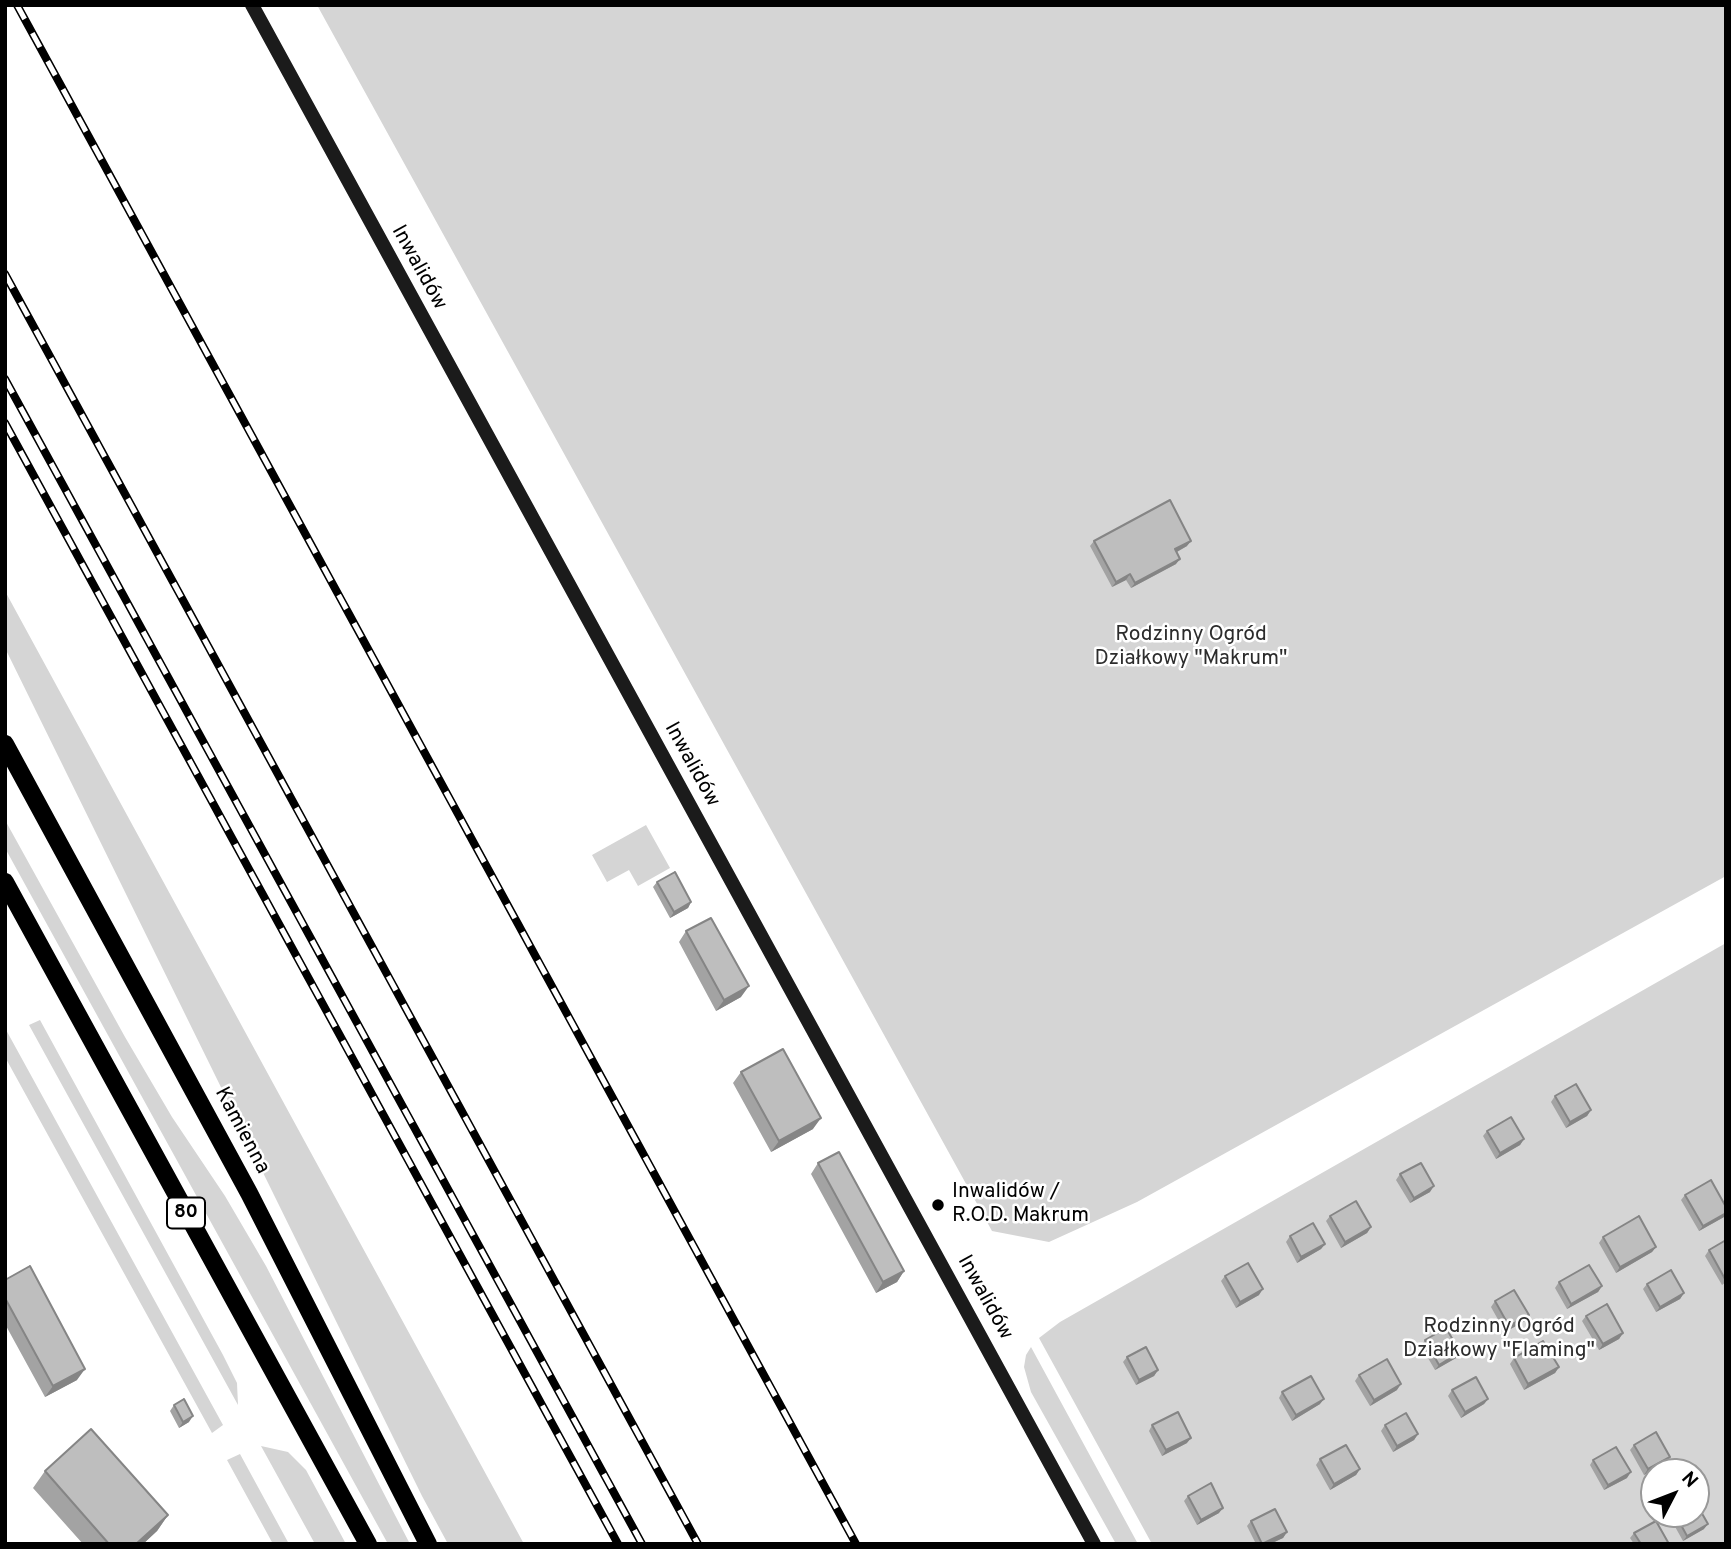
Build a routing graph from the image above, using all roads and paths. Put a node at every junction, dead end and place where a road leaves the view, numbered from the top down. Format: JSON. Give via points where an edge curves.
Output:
{"nodes":[{"id":1,"x":252,"y":5,"type":"edge"},
{"id":2,"x":5,"y":744,"type":"edge"},
{"id":3,"x":5,"y":883,"type":"edge"},
{"id":4,"x":368,"y":1544,"type":"edge"},
{"id":5,"x":428,"y":1544,"type":"edge"},
{"id":6,"x":1094,"y":1544,"type":"edge"}],
"edges":[{"from":1,"to":6,"type":"street","name":"Inwalidów"},
{"from":2,"to":5,"type":"main road","name":"Kamienna","via":[[249,1193]]},
{"from":3,"to":4,"type":"main road","number":"80"}]}
